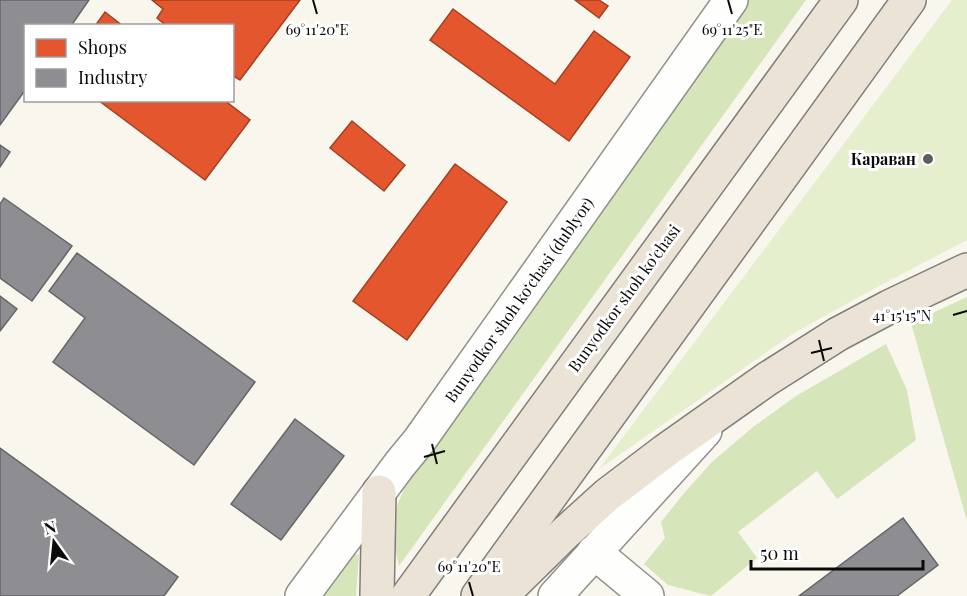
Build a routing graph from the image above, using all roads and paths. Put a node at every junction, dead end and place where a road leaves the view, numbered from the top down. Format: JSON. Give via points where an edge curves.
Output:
{"nodes":[{"id":1,"x":731,"y":0,"type":"edge"},
{"id":2,"x":841,"y":0,"type":"edge"},
{"id":3,"x":909,"y":0,"type":"edge"},
{"id":4,"x":967,"y":270,"type":"edge"},
{"id":5,"x":727,"y":408,"type":"junction"},
{"id":6,"x":379,"y":492,"type":"junction"},
{"id":7,"x":594,"y":552,"type":"junction"},
{"id":8,"x":302,"y":596,"type":"edge"},
{"id":9,"x":377,"y":596,"type":"edge"},
{"id":10,"x":408,"y":596,"type":"edge"},
{"id":11,"x":478,"y":596,"type":"edge"},
{"id":12,"x":501,"y":596,"type":"edge"},
{"id":13,"x":555,"y":596,"type":"edge"},
{"id":14,"x":647,"y":596,"type":"edge"}],
"edges":[{"from":1,"to":6,"type":"street","name":"Bunyodkor shoh koʻchasi (dublyor)"},
{"from":2,"to":10,"type":"main road","name":"Bunyodkor shoh ko'chasi"},
{"from":3,"to":11,"type":"main road"},
{"from":4,"to":5,"type":"main road","via":[[838,334]]},
{"from":5,"to":7,"type":"street"},
{"from":5,"to":12,"type":"main road","via":[[607,495]]},
{"from":6,"to":8,"type":"street","name":"Bunyodkor shoh koʻchasi (dublyor)"},
{"from":6,"to":9,"type":"main road"},
{"from":7,"to":13,"type":"street"},
{"from":7,"to":14,"type":"street"}]}
